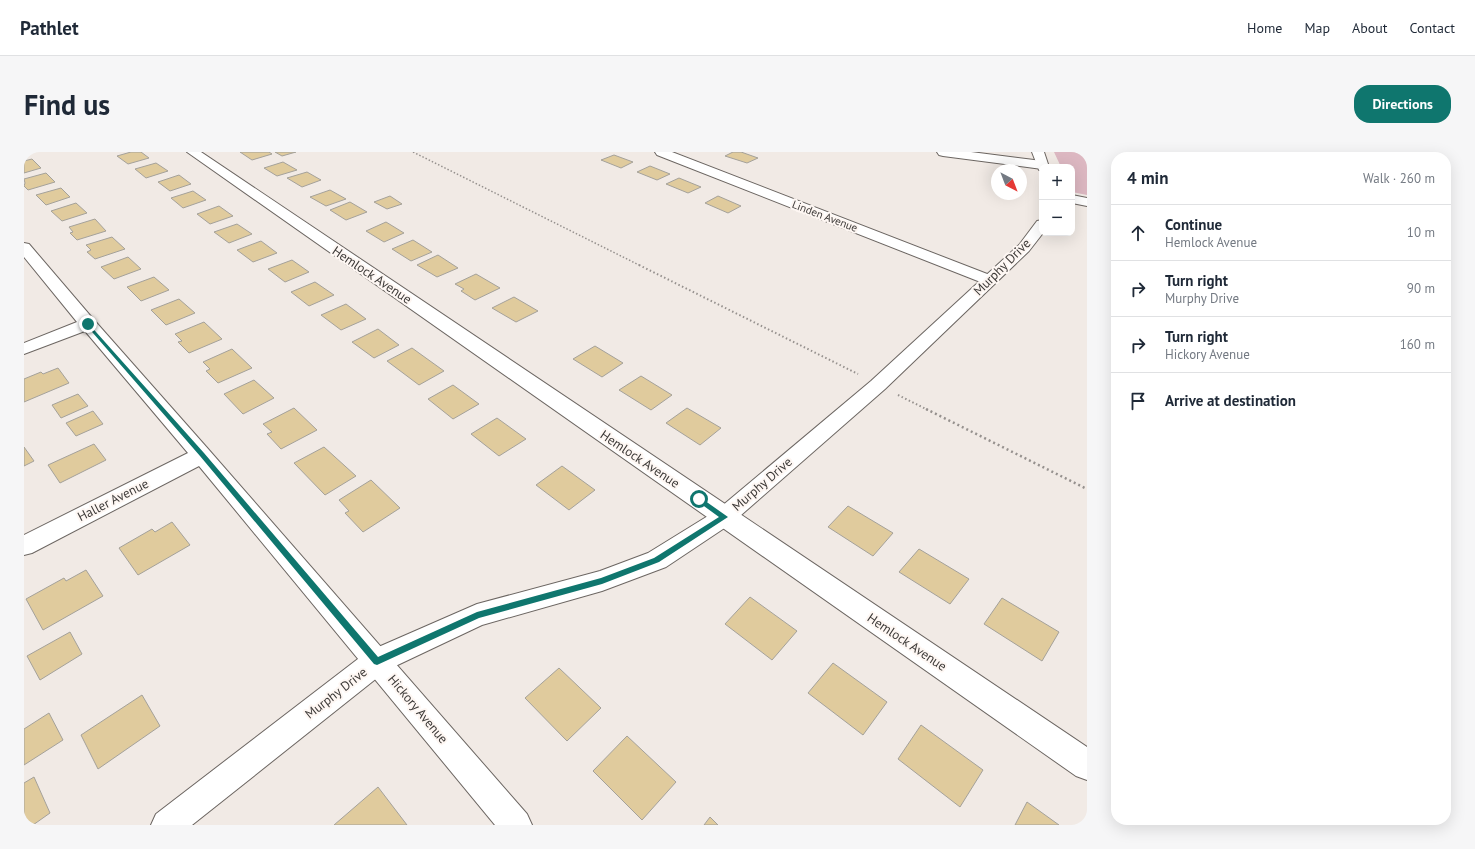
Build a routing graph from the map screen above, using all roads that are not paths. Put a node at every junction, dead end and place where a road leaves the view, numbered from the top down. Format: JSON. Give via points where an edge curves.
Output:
{"nodes":[{"id":1,"x":193,"y":152,"type":"edge"},
{"id":2,"x":661,"y":152,"type":"edge"},
{"id":3,"x":943,"y":152,"type":"edge"},
{"id":4,"x":1038,"y":152,"type":"edge"},
{"id":5,"x":1042,"y":164,"type":"edge"},
{"id":6,"x":1039,"y":165,"type":"edge"},
{"id":7,"x":1075,"y":200,"type":"edge"},
{"id":8,"x":1087,"y":202,"type":"edge"},
{"id":9,"x":1039,"y":228,"type":"edge"},
{"id":10,"x":24,"y":247,"type":"edge"},
{"id":11,"x":990,"y":280,"type":"junction"},
{"id":12,"x":88,"y":324,"type":"junction"},
{"id":13,"x":24,"y":349,"type":"edge"},
{"id":14,"x":202,"y":454,"type":"junction"},
{"id":15,"x":724,"y":517,"type":"junction"},
{"id":16,"x":24,"y":546,"type":"edge"},
{"id":17,"x":377,"y":661,"type":"junction"},
{"id":18,"x":1087,"y":765,"type":"edge"},
{"id":19,"x":167,"y":825,"type":"edge"},
{"id":20,"x":516,"y":825,"type":"edge"}],
"edges":[{"from":1,"to":15,"type":"street","name":"Hemlock Avenue"},
{"from":2,"to":11,"type":"street","name":"Linden Avenue"},
{"from":3,"to":6,"type":"street"},
{"from":4,"to":5,"type":"street"},
{"from":7,"to":8,"type":"street"},
{"from":9,"to":11,"type":"street","name":"Murphy Drive","via":[[1024,248]]},
{"from":10,"to":12,"type":"street","name":"Hickory Avenue"},
{"from":11,"to":15,"type":"street","name":"Murphy Drive","via":[[878,385]]},
{"from":12,"to":13,"type":"street"},
{"from":12,"to":14,"type":"street","name":"Hickory Avenue"},
{"from":14,"to":16,"type":"street","name":"Haller Avenue"},
{"from":14,"to":17,"type":"street","name":"Hickory Avenue"},
{"from":15,"to":17,"type":"street","name":"Murphy Drive","via":[[656,560],[602,581],[477,615]]},
{"from":15,"to":18,"type":"street","name":"Hemlock Avenue"},
{"from":17,"to":19,"type":"street","name":"Murphy Drive"},
{"from":17,"to":20,"type":"street","name":"Hickory Avenue"}]}
